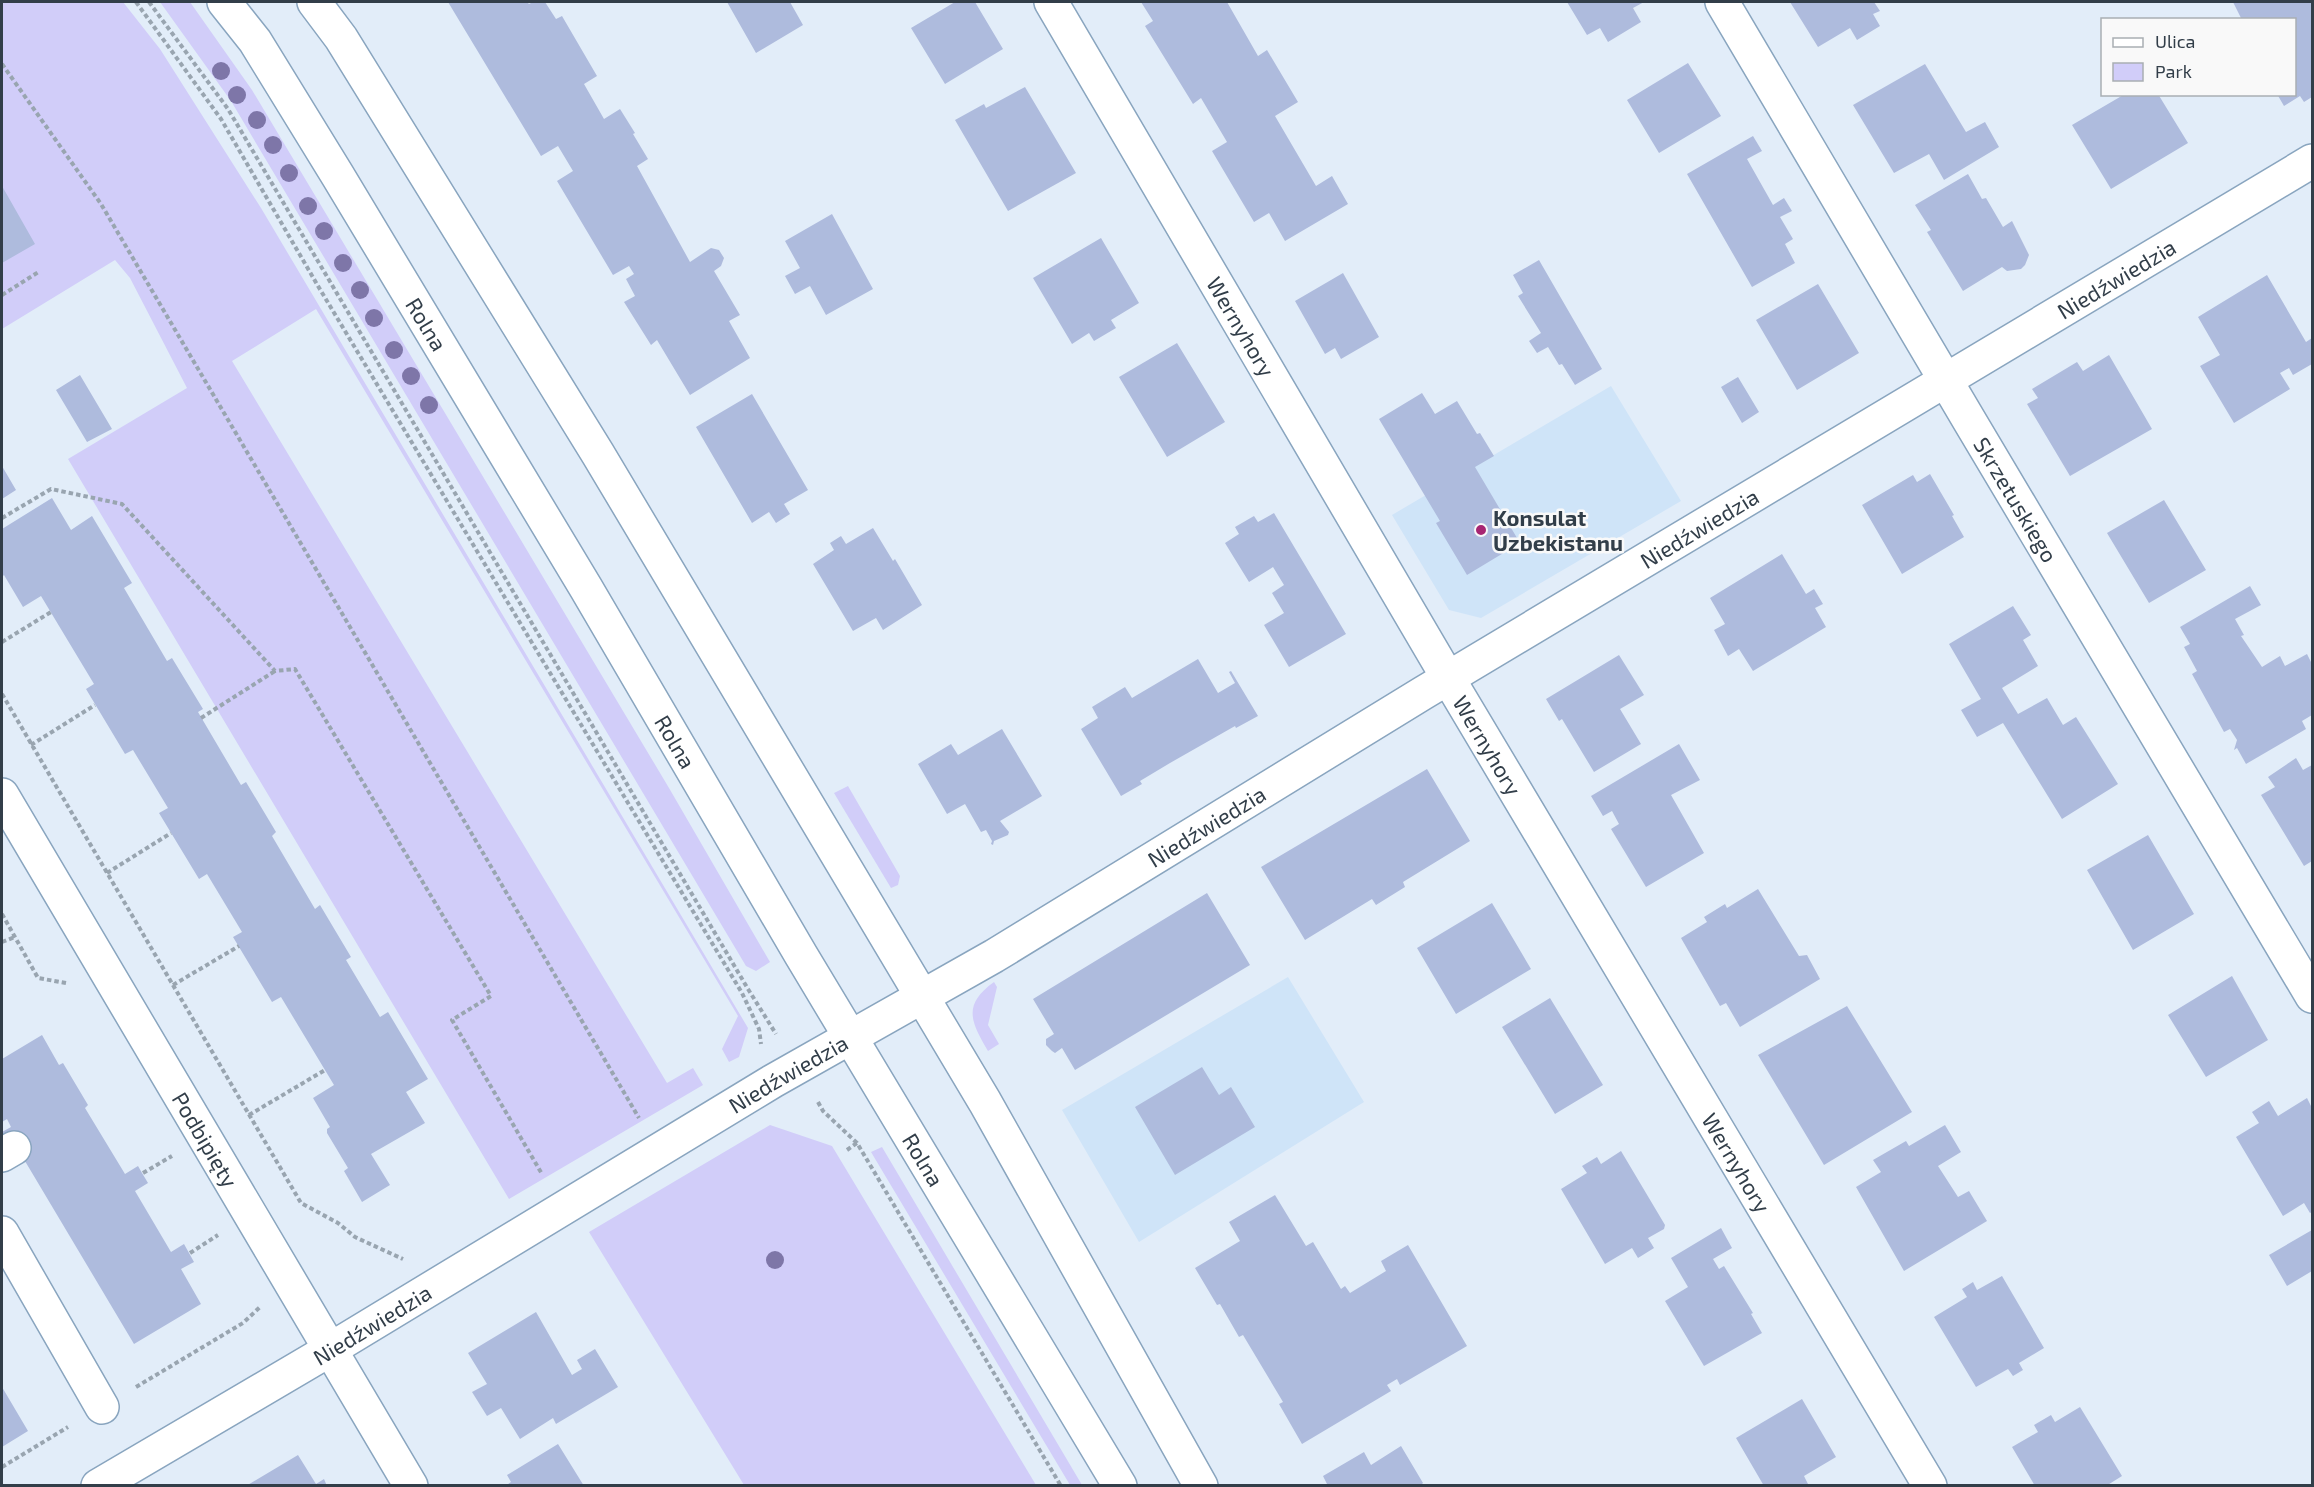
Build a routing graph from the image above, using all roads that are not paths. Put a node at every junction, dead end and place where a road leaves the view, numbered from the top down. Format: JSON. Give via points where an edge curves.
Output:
{"nodes":[{"id":1,"x":224,"y":2,"type":"edge"},
{"id":2,"x":314,"y":2,"type":"edge"},
{"id":3,"x":1051,"y":2,"type":"edge"},
{"id":4,"x":1722,"y":2,"type":"edge"},
{"id":5,"x":2313,"y":161,"type":"edge"},
{"id":6,"x":1946,"y":382,"type":"junction"},
{"id":7,"x":1448,"y":678,"type":"junction"},
{"id":8,"x":2,"y":795,"type":"edge"},
{"id":9,"x":2313,"y":996,"type":"edge"},
{"id":10,"x":923,"y":998,"type":"junction"},
{"id":11,"x":850,"y":1037,"type":"junction"},
{"id":12,"x":2,"y":1233,"type":"edge"},
{"id":13,"x":331,"y":1349,"type":"junction"},
{"id":14,"x":102,"y":1407,"type":"dead end"},
{"id":15,"x":98,"y":1485,"type":"edge"},
{"id":16,"x":411,"y":1485,"type":"edge"},
{"id":17,"x":1120,"y":1485,"type":"edge"},
{"id":18,"x":1201,"y":1485,"type":"edge"},
{"id":19,"x":1930,"y":1485,"type":"edge"}],
"edges":[{"from":1,"to":11,"type":"street","name":"Rolna","via":[[255,41],[344,186]]},
{"from":2,"to":10,"type":"street","via":[[341,38],[598,454]]},
{"from":3,"to":7,"type":"street","name":"Wernyhory"},
{"from":4,"to":6,"type":"street","name":"Skrzetuskiego"},
{"from":5,"to":6,"type":"street","name":"Niedźwiedzia"},
{"from":6,"to":7,"type":"street","name":"Niedźwiedzia"},
{"from":6,"to":9,"type":"street","name":"Skrzetuskiego"},
{"from":7,"to":10,"type":"street","name":"Niedźwiedzia"},
{"from":7,"to":19,"type":"street","name":"Wernyhory"},
{"from":8,"to":13,"type":"street","name":"Podbipięty"},
{"from":10,"to":11,"type":"street","name":"Niedźwiedzia"},
{"from":10,"to":18,"type":"street","via":[[986,1102]]},
{"from":11,"to":13,"type":"street","name":"Niedźwiedzia"},
{"from":11,"to":17,"type":"street","name":"Rolna"},
{"from":12,"to":14,"type":"street"},
{"from":13,"to":15,"type":"street","name":"Niedźwiedzia"},
{"from":13,"to":16,"type":"street","name":"Podbipięty"}]}
